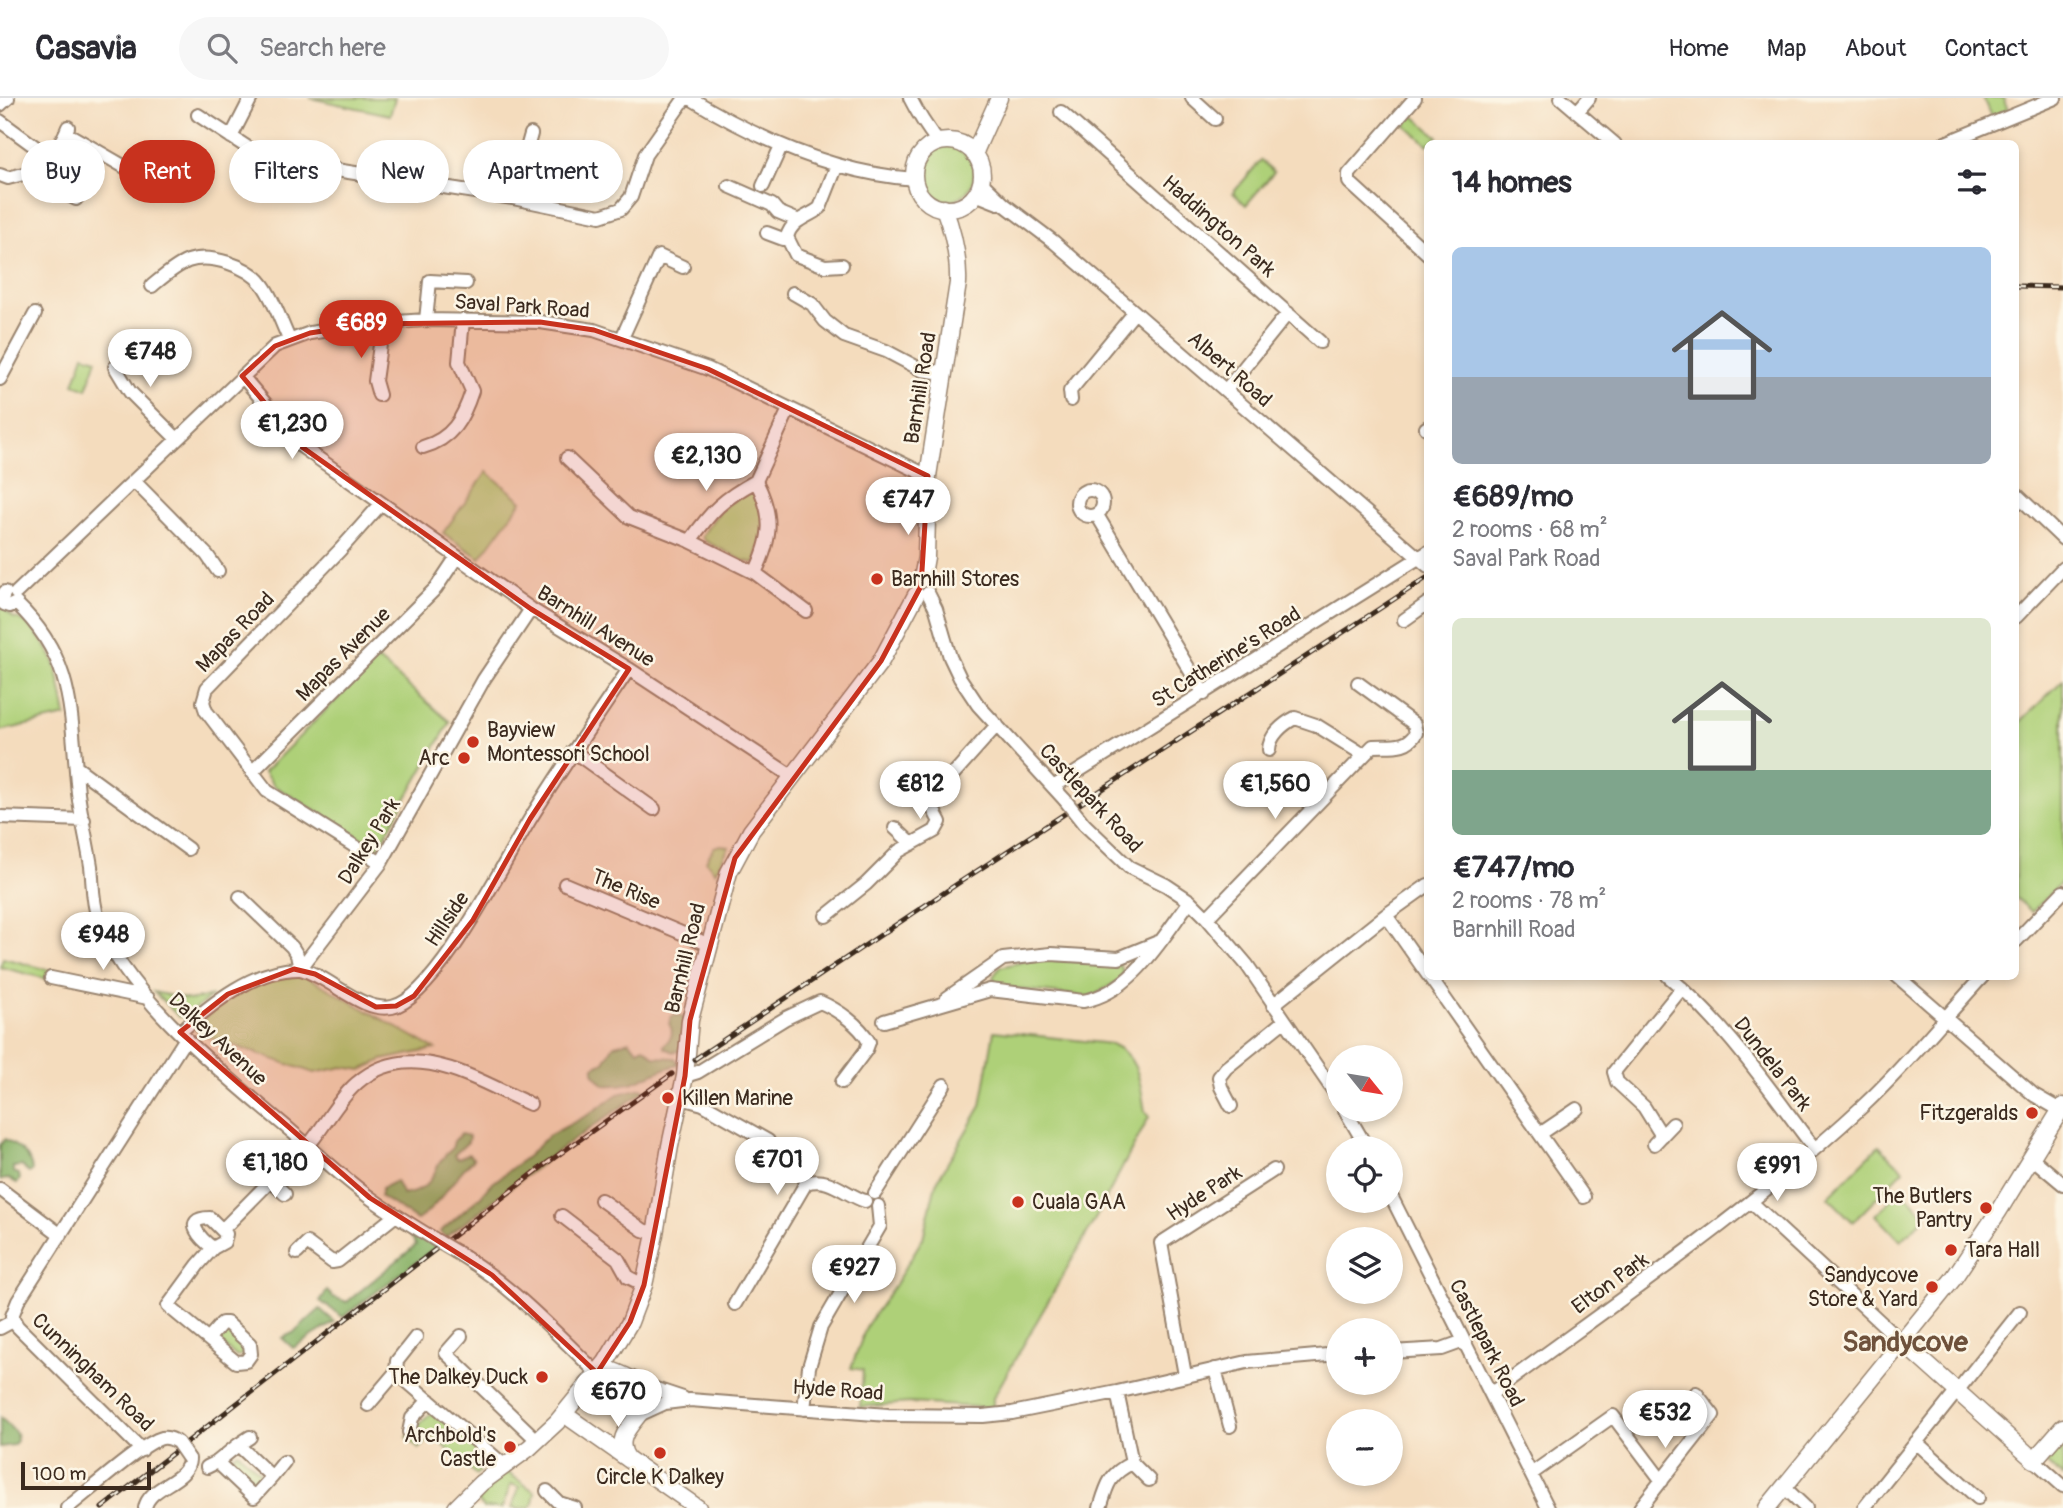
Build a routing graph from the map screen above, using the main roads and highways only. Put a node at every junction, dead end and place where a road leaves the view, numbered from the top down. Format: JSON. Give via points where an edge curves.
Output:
{"nodes":[{"id":1,"x":999,"y":98,"type":"edge"},
{"id":2,"x":970,"y":150,"type":"junction"},
{"id":3,"x":950,"y":208,"type":"junction"},
{"id":4,"x":2062,"y":1108,"type":"edge"},
{"id":5,"x":1902,"y":1342,"type":"junction"},
{"id":6,"x":600,"y":1369,"type":"junction"},
{"id":7,"x":564,"y":1414,"type":"junction"},
{"id":8,"x":2063,"y":1427,"type":"edge"},
{"id":9,"x":627,"y":1429,"type":"junction"},
{"id":10,"x":593,"y":1435,"type":"junction"},
{"id":11,"x":632,"y":1463,"type":"junction"},
{"id":12,"x":695,"y":1507,"type":"edge"},
{"id":13,"x":456,"y":1508,"type":"edge"},
{"id":14,"x":1767,"y":1508,"type":"edge"}],
"edges":[{"from":1,"to":2,"type":"main road"},
{"from":2,"to":3,"type":"main road","via":[[981,168],[978,188],[968,202]]},
{"from":2,"to":3,"type":"main road","via":[[953,142],[933,145],[916,163],[914,179],[922,197]]},
{"from":3,"to":6,"type":"main road","name":"Barnhill Road","via":[[958,282],[928,476],[922,589],[881,661],[735,858],[690,1020],[685,1076],[644,1285],[630,1322]]},
{"from":4,"to":5,"type":"main road","via":[[1969,1256]]},
{"from":5,"to":8,"type":"main road","via":[[2034,1460]]},
{"from":5,"to":14,"type":"main road"},
{"from":6,"to":7,"type":"main road"},
{"from":6,"to":9,"type":"main road","name":"Hyde Road","via":[[638,1383],[645,1392],[640,1414]]},
{"from":7,"to":10,"type":"main road"},
{"from":7,"to":13,"type":"main road"},
{"from":9,"to":10,"type":"main road","via":[[612,1436]]},
{"from":9,"to":11,"type":"main road","via":[[621,1446]]},
{"from":10,"to":11,"type":"main road"},
{"from":11,"to":12,"type":"main road"}]}
